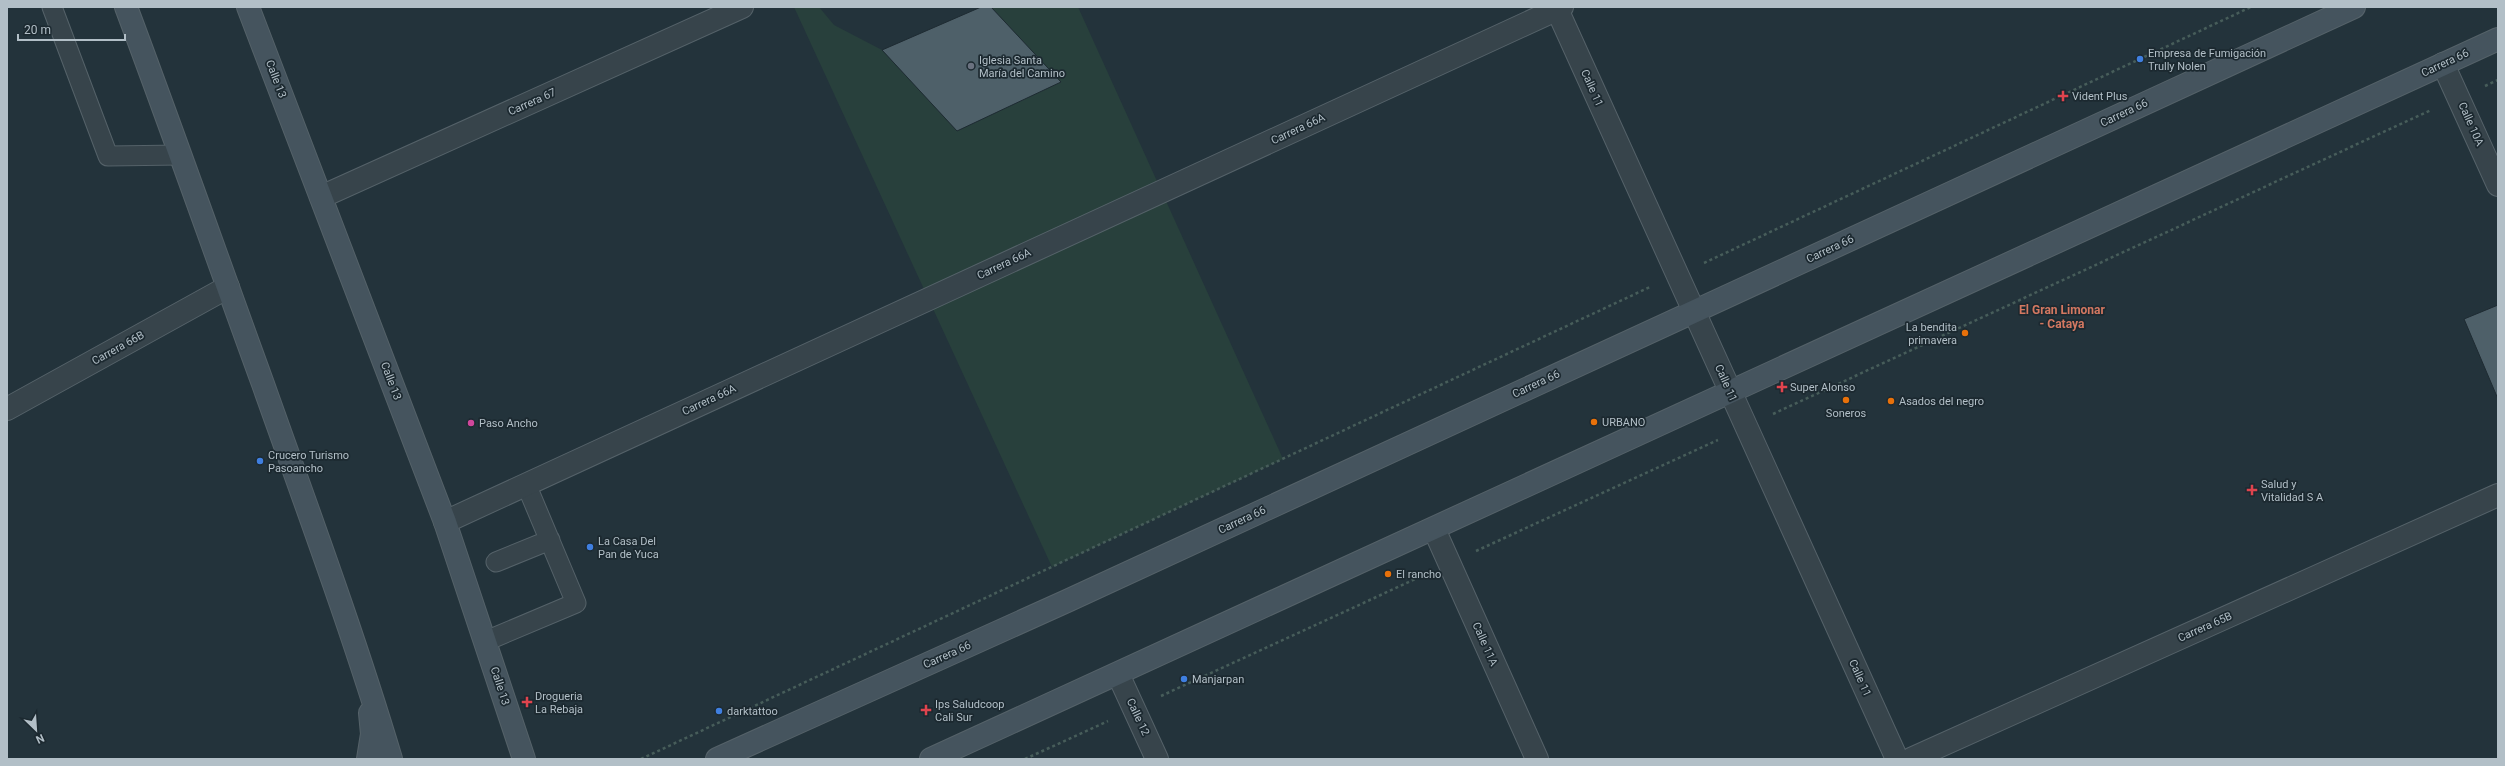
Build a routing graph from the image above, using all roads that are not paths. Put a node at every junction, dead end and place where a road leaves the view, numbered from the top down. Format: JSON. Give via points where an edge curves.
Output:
{"nodes":[{"id":1,"x":52,"y":7,"type":"edge"},
{"id":2,"x":126,"y":7,"type":"edge"},
{"id":3,"x":248,"y":7,"type":"edge"},
{"id":4,"x":742,"y":7,"type":"edge"},
{"id":5,"x":2354,"y":7,"type":"edge"},
{"id":6,"x":1558,"y":8,"type":"edge"},
{"id":7,"x":2498,"y":39,"type":"edge"},
{"id":8,"x":2444,"y":64,"type":"junction"},
{"id":9,"x":181,"y":155,"type":"junction"},
{"id":10,"x":2498,"y":185,"type":"edge"},
{"id":11,"x":321,"y":197,"type":"junction"},
{"id":12,"x":228,"y":287,"type":"junction"},
{"id":13,"x":1694,"y":312,"type":"junction"},
{"id":14,"x":1730,"y":392,"type":"junction"},
{"id":15,"x":7,"y":409,"type":"edge"},
{"id":16,"x":526,"y":484,"type":"junction"},
{"id":17,"x":2498,"y":496,"type":"edge"},
{"id":18,"x":446,"y":522,"type":"junction"},
{"id":19,"x":1434,"y":530,"type":"junction"},
{"id":20,"x":550,"y":540,"type":"junction"},
{"id":21,"x":496,"y":562,"type":"dead end"},
{"id":22,"x":486,"y":642,"type":"junction"},
{"id":23,"x":1118,"y":674,"type":"junction"},
{"id":24,"x":368,"y":681,"type":"junction"},
{"id":25,"x":368,"y":759,"type":"edge"},
{"id":26,"x":391,"y":759,"type":"edge"},
{"id":27,"x":524,"y":759,"type":"edge"},
{"id":28,"x":717,"y":759,"type":"edge"},
{"id":29,"x":931,"y":759,"type":"edge"},
{"id":30,"x":1157,"y":759,"type":"edge"},
{"id":31,"x":1537,"y":759,"type":"edge"},
{"id":32,"x":1897,"y":759,"type":"edge"},
{"id":33,"x":1911,"y":759,"type":"edge"}],
"edges":[{"from":1,"to":9,"type":"lane","via":[[108,156]]},
{"from":2,"to":9,"type":"main road"},
{"from":3,"to":11,"type":"main road","name":"Calle 13"},
{"from":4,"to":11,"type":"street","name":"Carrera 67"},
{"from":5,"to":13,"type":"main road","name":"Carrera 66"},
{"from":6,"to":13,"type":"street","name":"Calle 11"},
{"from":6,"to":16,"type":"street","name":"Carrera 66A"},
{"from":7,"to":8,"type":"main road","name":"Carrera 66"},
{"from":8,"to":10,"type":"street","name":"Calle 10A"},
{"from":8,"to":14,"type":"main road","name":"Carrera 66"},
{"from":9,"to":12,"type":"main road"},
{"from":11,"to":18,"type":"main road","name":"Calle 13"},
{"from":12,"to":15,"type":"street","name":"Carrera 66B"},
{"from":12,"to":24,"type":"main road"},
{"from":13,"to":14,"type":"street","name":"Calle 11"},
{"from":13,"to":28,"type":"main road","name":"Carrera 66"},
{"from":14,"to":19,"type":"main road","name":"Carrera 66"},
{"from":14,"to":32,"type":"street","name":"Calle 11"},
{"from":16,"to":18,"type":"street","name":"Carrera 66A"},
{"from":16,"to":20,"type":"lane"},
{"from":17,"to":33,"type":"street","name":"Carrera 65B"},
{"from":18,"to":22,"type":"main road","name":"Calle 13"},
{"from":19,"to":23,"type":"main road","name":"Carrera 66"},
{"from":19,"to":31,"type":"street","name":"Calle 11A"},
{"from":20,"to":21,"type":"lane"},
{"from":20,"to":22,"type":"lane","via":[[576,603]]},
{"from":22,"to":27,"type":"main road","name":"Calle 13"},
{"from":23,"to":29,"type":"main road","name":"Carrera 66"},
{"from":23,"to":30,"type":"street","name":"Calle 12"},
{"from":24,"to":25,"type":"main road","via":[[372,734]]},
{"from":24,"to":26,"type":"main road"}]}
